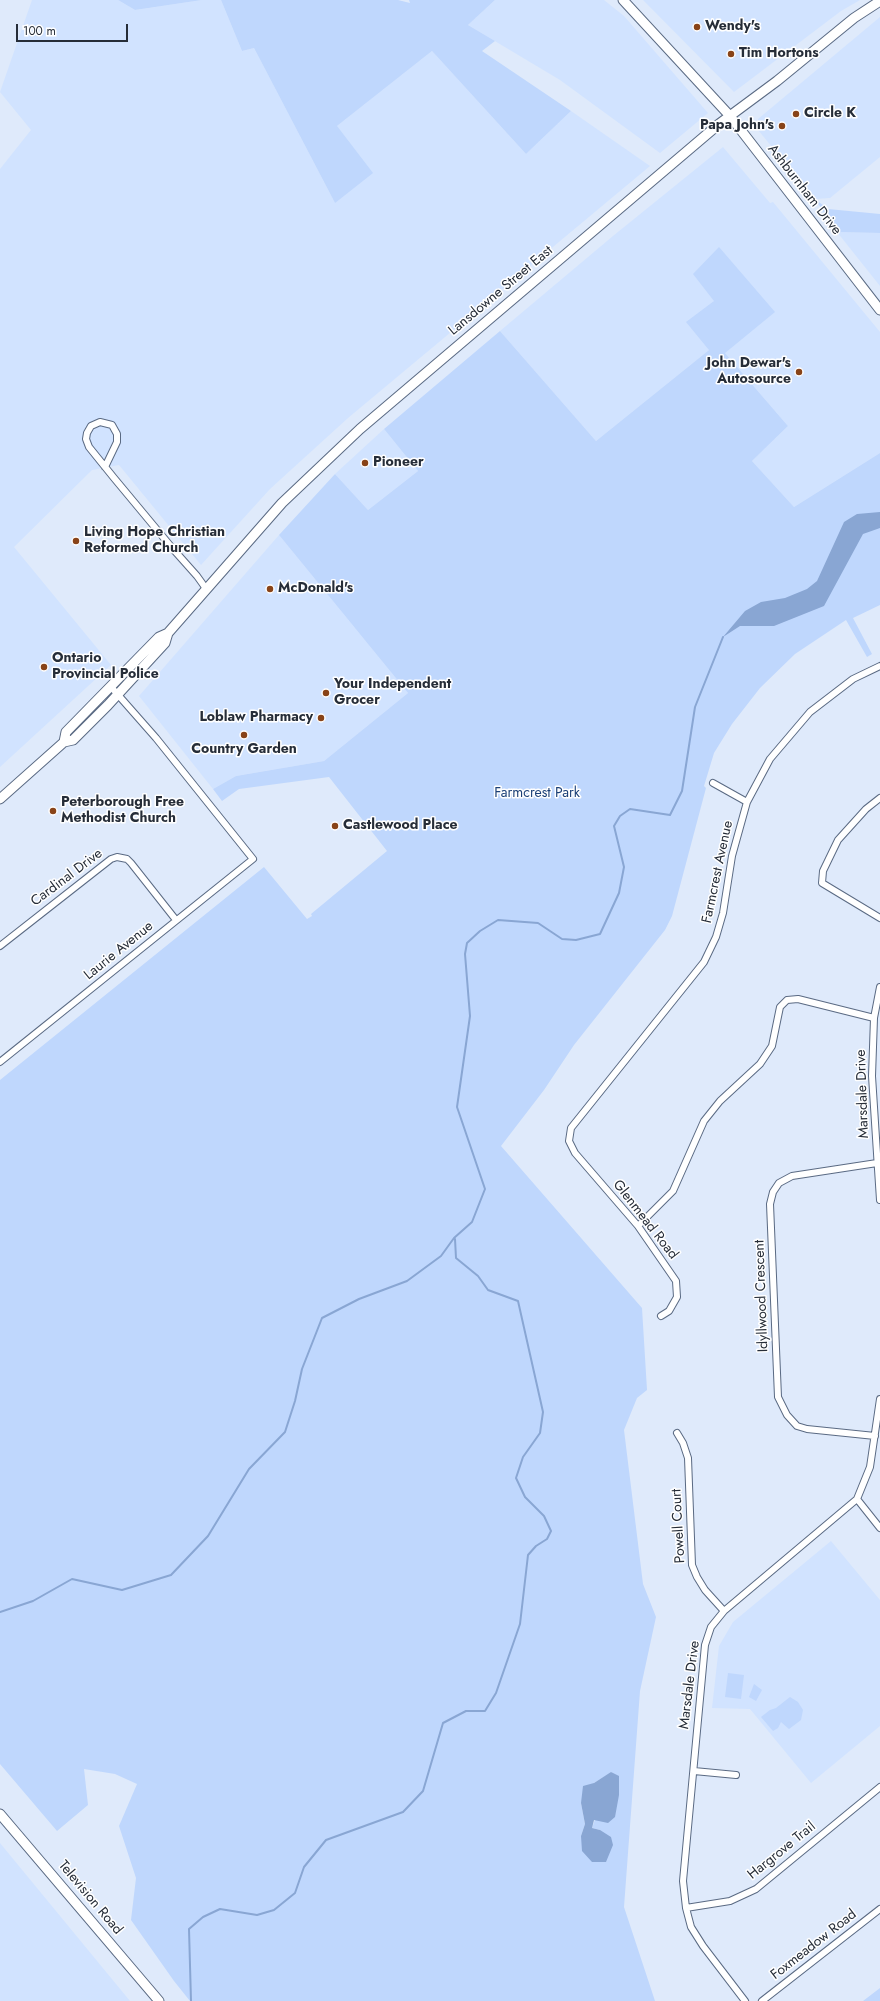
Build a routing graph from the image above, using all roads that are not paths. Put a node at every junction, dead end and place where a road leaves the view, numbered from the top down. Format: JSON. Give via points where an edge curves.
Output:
{"nodes":[{"id":1,"x":623,"y":0,"type":"edge"},
{"id":2,"x":880,"y":1,"type":"edge"},
{"id":3,"x":730,"y":116,"type":"junction"},
{"id":4,"x":880,"y":310,"type":"edge"},
{"id":5,"x":105,"y":467,"type":"junction"},
{"id":6,"x":207,"y":590,"type":"junction"},
{"id":7,"x":168,"y":633,"type":"junction"},
{"id":8,"x":880,"y":666,"type":"edge"},
{"id":9,"x":112,"y":688,"type":"junction"},
{"id":10,"x":119,"y":695,"type":"junction"},
{"id":11,"x":64,"y":742,"type":"junction"},
{"id":12,"x":713,"y":782,"type":"dead end"},
{"id":13,"x":880,"y":798,"type":"edge"},
{"id":14,"x":0,"y":799,"type":"edge"},
{"id":15,"x":747,"y":802,"type":"junction"},
{"id":16,"x":880,"y":918,"type":"edge"},
{"id":17,"x":176,"y":920,"type":"junction"},
{"id":18,"x":0,"y":946,"type":"edge"},
{"id":19,"x":880,"y":987,"type":"edge"},
{"id":20,"x":874,"y":1018,"type":"junction"},
{"id":21,"x":0,"y":1062,"type":"edge"},
{"id":22,"x":569,"y":1142,"type":"joint"},
{"id":23,"x":877,"y":1163,"type":"junction"},
{"id":24,"x":880,"y":1200,"type":"edge"},
{"id":25,"x":638,"y":1226,"type":"junction"},
{"id":26,"x":661,"y":1316,"type":"dead end"},
{"id":27,"x":880,"y":1400,"type":"edge"},
{"id":28,"x":676,"y":1433,"type":"dead end"},
{"id":29,"x":875,"y":1436,"type":"junction"},
{"id":30,"x":857,"y":1499,"type":"junction"},
{"id":31,"x":880,"y":1528,"type":"edge"},
{"id":32,"x":724,"y":1611,"type":"junction"},
{"id":33,"x":694,"y":1771,"type":"junction"},
{"id":34,"x":736,"y":1775,"type":"dead end"},
{"id":35,"x":880,"y":1787,"type":"edge"},
{"id":36,"x":0,"y":1814,"type":"edge"},
{"id":37,"x":686,"y":1908,"type":"junction"},
{"id":38,"x":880,"y":1909,"type":"edge"},
{"id":39,"x":159,"y":2001,"type":"edge"},
{"id":40,"x":745,"y":2001,"type":"edge"},
{"id":41,"x":762,"y":2001,"type":"edge"}],
"edges":[{"from":1,"to":3,"type":"main road","name":"Ashburnham Drive"},
{"from":2,"to":3,"type":"main road","name":"Lansdowne Street East","via":[[854,18]]},
{"from":3,"to":4,"type":"main road","name":"Ashburnham Drive"},
{"from":3,"to":6,"type":"main road","name":"Lansdowne Street East","via":[[373,417],[282,503]]},
{"from":5,"to":5,"type":"street","via":[[117,442],[117,434],[112,425],[100,422],[92,426],[86,439],[89,447]]},
{"from":5,"to":6,"type":"street"},
{"from":6,"to":7,"type":"main road","name":"Lansdowne Street East"},
{"from":7,"to":9,"type":"main road","name":"Lansdowne Street East","via":[[159,637]]},
{"from":7,"to":10,"type":"main road","name":"Lansdowne Street East","via":[[165,643]]},
{"from":8,"to":15,"type":"street","name":"Farmcrest Avenue","via":[[853,679],[810,712],[770,759]]},
{"from":9,"to":10,"type":"street"},
{"from":9,"to":11,"type":"main road","name":"Lansdowne Street East","via":[[66,732]]},
{"from":10,"to":11,"type":"main road","name":"Lansdowne Street East","via":[[73,740]]},
{"from":10,"to":17,"type":"street","name":"Laurie Avenue","via":[[253,859]]},
{"from":11,"to":14,"type":"main road","name":"Lansdowne Street East"},
{"from":12,"to":15,"type":"street"},
{"from":13,"to":16,"type":"street","via":[[866,809],[838,840],[822,871],[822,883]]},
{"from":15,"to":22,"type":"street","name":"Farmcrest Avenue","via":[[732,856],[723,913],[716,937],[704,962],[571,1128]]},
{"from":17,"to":18,"type":"street","name":"Cardinal Drive","via":[[131,863],[127,859],[117,857],[111,859]]},
{"from":17,"to":21,"type":"street","name":"Laurie Avenue"},
{"from":19,"to":20,"type":"street","name":"Marsdale Drive"},
{"from":20,"to":23,"type":"street","name":"Marsdale Drive","via":[[872,1076]]},
{"from":20,"to":25,"type":"street","via":[[798,999],[787,1000],[780,1007],[772,1046],[760,1064],[720,1101],[704,1121],[673,1191]]},
{"from":22,"to":25,"type":"street","name":"Glenmead Road","via":[[575,1153]]},
{"from":23,"to":24,"type":"street","name":"Marsdale Drive"},
{"from":23,"to":29,"type":"street","name":"Idyllwood Crescent","via":[[792,1176],[779,1183],[770,1204],[778,1397],[787,1415],[797,1426]]},
{"from":25,"to":26,"type":"street","name":"Glenmead Road","via":[[676,1281],[677,1297],[668,1311]]},
{"from":27,"to":29,"type":"street","name":"Marsdale Drive"},
{"from":28,"to":32,"type":"street","name":"Powell Court","via":[[683,1442],[688,1458],[692,1565],[705,1590]]},
{"from":29,"to":30,"type":"street","name":"Marsdale Drive","via":[[870,1467]]},
{"from":30,"to":31,"type":"street"},
{"from":30,"to":32,"type":"street","name":"Marsdale Drive"},
{"from":32,"to":33,"type":"street","name":"Marsdale Drive","via":[[711,1627],[706,1645]]},
{"from":33,"to":34,"type":"street"},
{"from":33,"to":37,"type":"street","name":"Marsdale Drive","via":[[683,1881]]},
{"from":35,"to":37,"type":"street","name":"Hargrove Trail","via":[[756,1889],[730,1901]]},
{"from":36,"to":39,"type":"main road","name":"Television Road"},
{"from":37,"to":40,"type":"street","name":"Marsdale Drive","via":[[692,1927],[703,1946]]},
{"from":38,"to":41,"type":"street","name":"Foxmeadow Road"}]}
